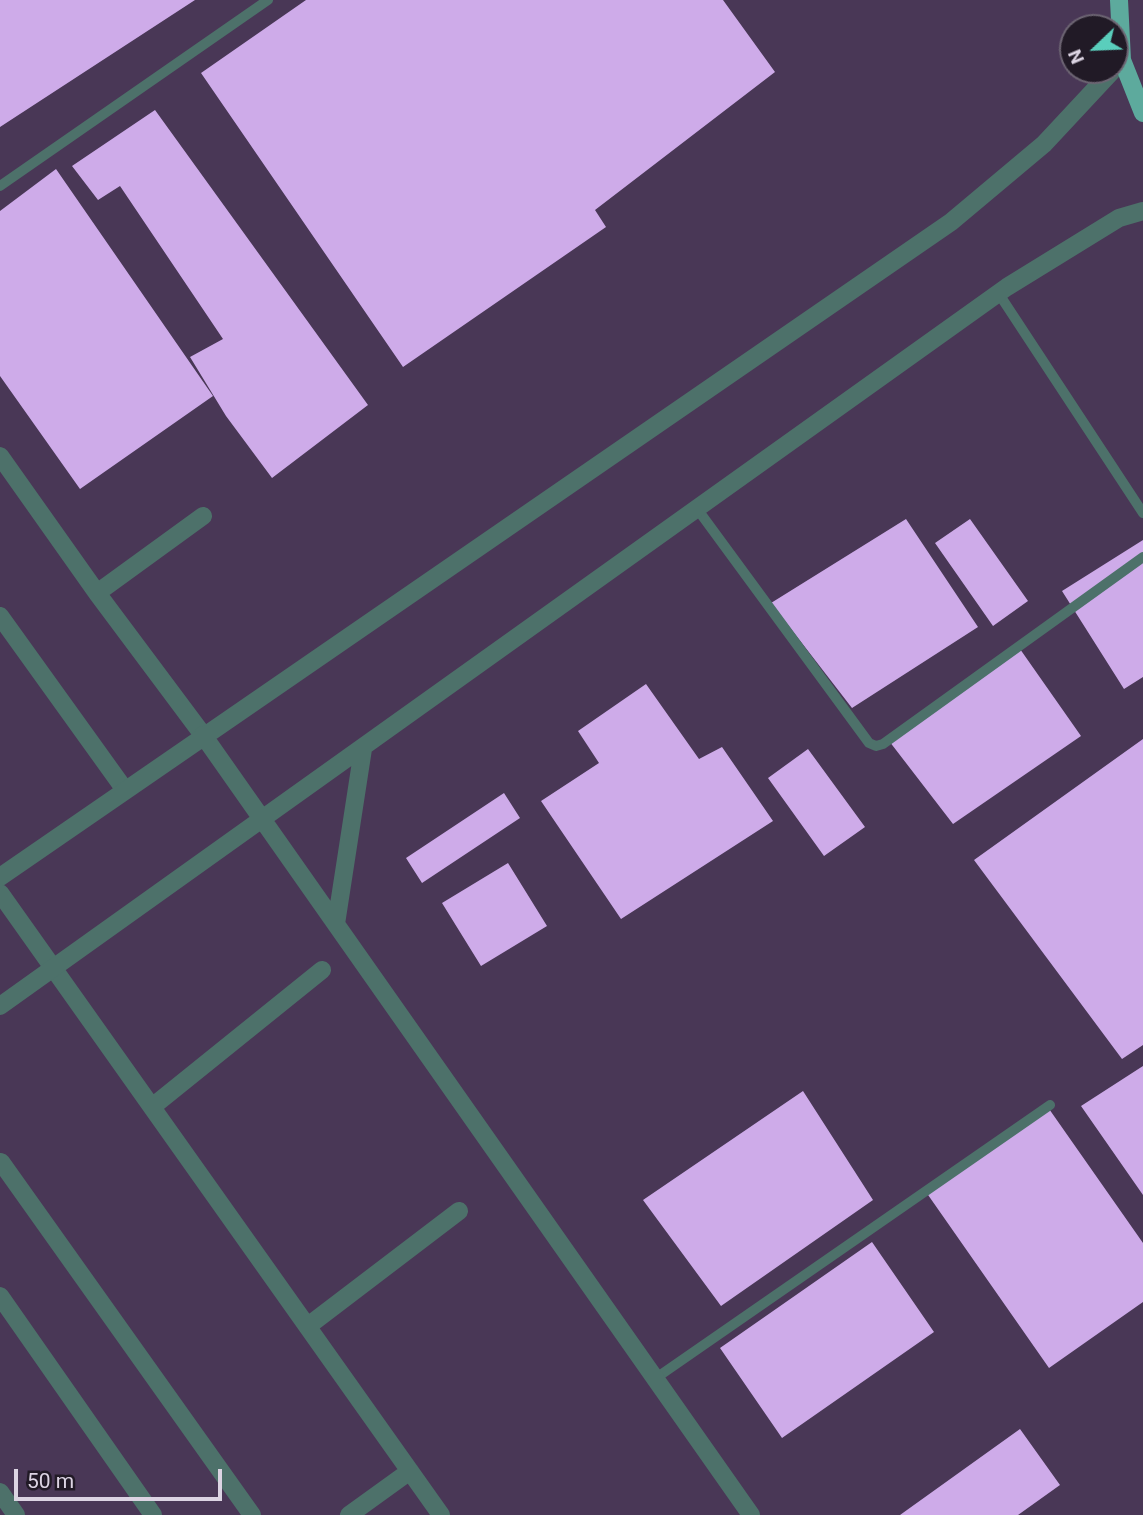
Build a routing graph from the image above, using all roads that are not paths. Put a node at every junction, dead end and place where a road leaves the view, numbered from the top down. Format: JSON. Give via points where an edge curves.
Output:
{"nodes":[{"id":1,"x":268,"y":0,"type":"edge"},
{"id":2,"x":1100,"y":84,"type":"edge"},
{"id":3,"x":1127,"y":84,"type":"edge"},
{"id":4,"x":1143,"y":113,"type":"edge"},
{"id":5,"x":0,"y":186,"type":"edge"},
{"id":6,"x":1143,"y":211,"type":"edge"},
{"id":7,"x":999,"y":293,"type":"junction"},
{"id":8,"x":0,"y":456,"type":"edge"},
{"id":9,"x":698,"y":510,"type":"junction"},
{"id":10,"x":1143,"y":513,"type":"edge"},
{"id":11,"x":203,"y":516,"type":"dead end"},
{"id":12,"x":1143,"y":557,"type":"edge"},
{"id":13,"x":97,"y":593,"type":"junction"},
{"id":14,"x":0,"y":616,"type":"edge"},
{"id":15,"x":203,"y":735,"type":"junction"},
{"id":16,"x":363,"y":749,"type":"junction"},
{"id":17,"x":125,"y":790,"type":"junction"},
{"id":18,"x":260,"y":818,"type":"junction"},
{"id":19,"x":0,"y":877,"type":"edge"},
{"id":20,"x":0,"y":893,"type":"edge"},
{"id":21,"x":336,"y":924,"type":"junction"},
{"id":22,"x":53,"y":968,"type":"junction"},
{"id":23,"x":322,"y":970,"type":"dead end"},
{"id":24,"x":0,"y":1006,"type":"edge"},
{"id":25,"x":1050,"y":1105,"type":"dead end"},
{"id":26,"x":152,"y":1107,"type":"junction"},
{"id":27,"x":1,"y":1162,"type":"edge"},
{"id":28,"x":459,"y":1211,"type":"dead end"},
{"id":29,"x":0,"y":1296,"type":"edge"},
{"id":30,"x":308,"y":1326,"type":"junction"},
{"id":31,"x":656,"y":1378,"type":"junction"},
{"id":32,"x":410,"y":1471,"type":"junction"},
{"id":33,"x":0,"y":1492,"type":"edge"},
{"id":34,"x":16,"y":1515,"type":"edge"},
{"id":35,"x":153,"y":1515,"type":"edge"},
{"id":36,"x":252,"y":1515,"type":"edge"},
{"id":37,"x":349,"y":1515,"type":"edge"},
{"id":38,"x":441,"y":1515,"type":"edge"},
{"id":39,"x":751,"y":1515,"type":"edge"}],
"edges":[{"from":1,"to":5,"type":"lane"},
{"from":2,"to":15,"type":"street","via":[[1044,144],[951,222]]},
{"from":3,"to":4,"type":"main road"},
{"from":6,"to":7,"type":"street","via":[[1119,218]]},
{"from":7,"to":9,"type":"street"},
{"from":7,"to":10,"type":"lane"},
{"from":8,"to":13,"type":"street"},
{"from":9,"to":12,"type":"lane","via":[[869,743],[876,746]]},
{"from":9,"to":16,"type":"street"},
{"from":11,"to":13,"type":"street"},
{"from":13,"to":15,"type":"street"},
{"from":14,"to":17,"type":"street"},
{"from":15,"to":17,"type":"street"},
{"from":15,"to":18,"type":"street"},
{"from":16,"to":18,"type":"street"},
{"from":16,"to":21,"type":"street"},
{"from":17,"to":19,"type":"street"},
{"from":18,"to":21,"type":"street"},
{"from":18,"to":22,"type":"street"},
{"from":20,"to":22,"type":"street"},
{"from":21,"to":31,"type":"street"},
{"from":22,"to":24,"type":"street"},
{"from":22,"to":26,"type":"street"},
{"from":23,"to":26,"type":"street"},
{"from":25,"to":31,"type":"lane"},
{"from":26,"to":30,"type":"street"},
{"from":27,"to":36,"type":"street"},
{"from":28,"to":30,"type":"street"},
{"from":29,"to":35,"type":"street"},
{"from":30,"to":32,"type":"street"},
{"from":31,"to":39,"type":"street"},
{"from":32,"to":37,"type":"street"},
{"from":32,"to":38,"type":"street"},
{"from":33,"to":34,"type":"street"}]}
